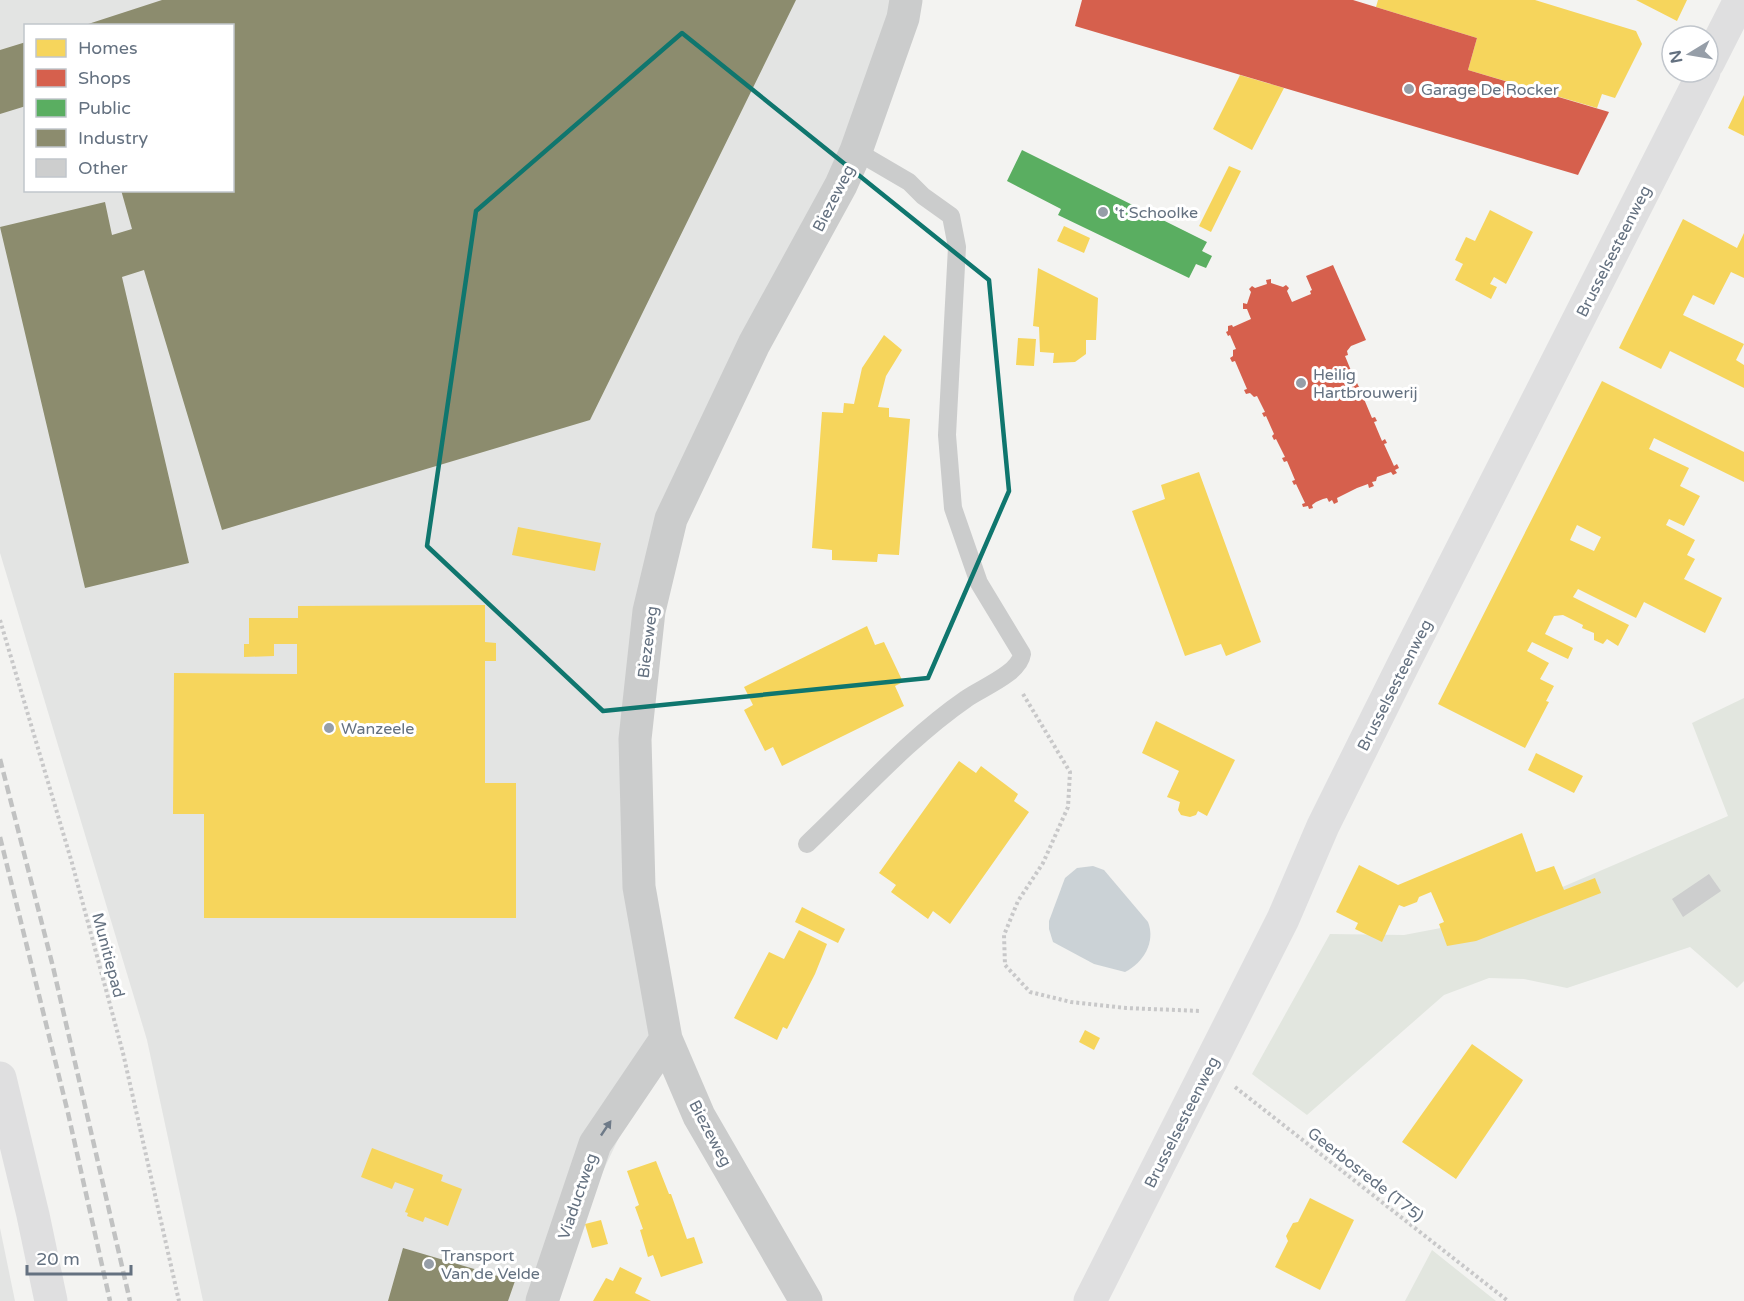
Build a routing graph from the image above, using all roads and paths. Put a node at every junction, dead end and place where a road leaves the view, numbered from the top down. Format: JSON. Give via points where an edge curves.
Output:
{"nodes":[{"id":1,"x":906,"y":0,"type":"edge"},
{"id":2,"x":1740,"y":0,"type":"edge"},
{"id":3,"x":1720,"y":39,"type":"edge"},
{"id":4,"x":1698,"y":84,"type":"edge"},
{"id":5,"x":856,"y":151,"type":"junction"},
{"id":6,"x":0,"y":620,"type":"edge"},
{"id":7,"x":1010,"y":672,"type":"junction"},
{"id":8,"x":807,"y":844,"type":"dead end"},
{"id":9,"x":1236,"y":1013,"type":"junction"},
{"id":10,"x":666,"y":1039,"type":"junction"},
{"id":11,"x":1209,"y":1067,"type":"junction"},
{"id":12,"x":0,"y":1078,"type":"edge"},
{"id":13,"x":51,"y":1301,"type":"edge"},
{"id":14,"x":179,"y":1301,"type":"edge"},
{"id":15,"x":542,"y":1301,"type":"edge"},
{"id":16,"x":806,"y":1301,"type":"edge"},
{"id":17,"x":1090,"y":1301,"type":"edge"},
{"id":18,"x":1509,"y":1301,"type":"edge"}],
"edges":[{"from":1,"to":5,"type":"street","name":"Biezeweg"},
{"from":2,"to":3,"type":"main road"},
{"from":4,"to":9,"type":"main road","name":"Brusselsesteenweg","via":[[1328,815],[1283,919]]},
{"from":5,"to":7,"type":"lane","via":[[909,182],[951,216],[957,248],[947,435],[953,508],[979,583],[1022,654]]},
{"from":5,"to":10,"type":"street","name":"Biezeweg","via":[[841,186],[754,344],[671,519],[649,611],[635,739],[639,887]]},
{"from":6,"to":14,"type":"path","name":"Munitiepad","via":[[123,1053]]},
{"from":7,"to":8,"type":"lane","via":[[932,724]]},
{"from":7,"to":9,"type":"path","via":[[1070,772],[1068,807],[1004,935],[1005,965],[1030,992],[1071,1002]]},
{"from":9,"to":11,"type":"main road","name":"Brusselsesteenweg"},
{"from":15,"to":10,"type":"street","name":"Viaductweg","one_way":true,"via":[[595,1144]]},
{"from":10,"to":16,"type":"street","name":"Biezeweg","via":[[699,1116]]},
{"from":11,"to":17,"type":"main road","name":"Brusselsesteenweg"},
{"from":11,"to":18,"type":"path","name":"Geerbosrede (T75)"},
{"from":12,"to":13,"type":"main road"}]}
